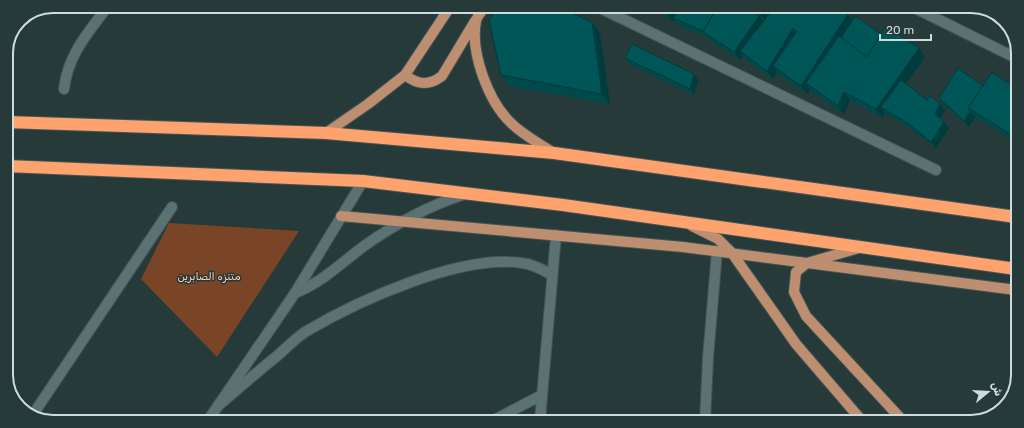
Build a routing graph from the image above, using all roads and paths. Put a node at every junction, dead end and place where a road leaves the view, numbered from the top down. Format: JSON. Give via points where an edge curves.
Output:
{"nodes":[{"id":1,"x":103,"y":13,"type":"edge"},
{"id":2,"x":447,"y":13,"type":"edge"},
{"id":3,"x":481,"y":13,"type":"edge"},
{"id":4,"x":610,"y":13,"type":"edge"},
{"id":5,"x":933,"y":13,"type":"edge"},
{"id":6,"x":476,"y":20,"type":"junction"},
{"id":7,"x":1011,"y":55,"type":"edge"},
{"id":8,"x":405,"y":75,"type":"junction"},
{"id":9,"x":64,"y":89,"type":"dead end"},
{"id":10,"x":13,"y":122,"type":"edge"},
{"id":11,"x":326,"y":132,"type":"junction"},
{"id":12,"x":554,"y":153,"type":"junction"},
{"id":13,"x":13,"y":166,"type":"edge"},
{"id":14,"x":936,"y":170,"type":"dead end"},
{"id":15,"x":363,"y":181,"type":"junction"},
{"id":16,"x":465,"y":194,"type":"junction"},
{"id":17,"x":172,"y":207,"type":"dead end"},
{"id":18,"x":341,"y":216,"type":"junction"},
{"id":19,"x":1011,"y":216,"type":"edge"},
{"id":20,"x":402,"y":222,"type":"junction"},
{"id":21,"x":682,"y":222,"type":"junction"},
{"id":22,"x":556,"y":235,"type":"junction"},
{"id":23,"x":862,"y":247,"type":"junction"},
{"id":24,"x":717,"y":251,"type":"junction"},
{"id":25,"x":732,"y":253,"type":"junction"},
{"id":26,"x":807,"y":263,"type":"junction"},
{"id":27,"x":1011,"y":268,"type":"edge"},
{"id":28,"x":552,"y":275,"type":"junction"},
{"id":29,"x":1011,"y":289,"type":"edge"},
{"id":30,"x":295,"y":293,"type":"junction"},
{"id":31,"x":542,"y":394,"type":"junction"},
{"id":32,"x":219,"y":405,"type":"junction"},
{"id":33,"x":35,"y":411,"type":"edge"},
{"id":34,"x":212,"y":415,"type":"edge"},
{"id":35,"x":503,"y":415,"type":"edge"},
{"id":36,"x":540,"y":415,"type":"edge"},
{"id":37,"x":705,"y":415,"type":"edge"},
{"id":38,"x":857,"y":415,"type":"edge"},
{"id":39,"x":898,"y":415,"type":"edge"}],
"edges":[{"from":1,"to":9,"type":"street","via":[[74,54],[66,73]]},
{"from":2,"to":8,"type":"main road"},
{"from":3,"to":6,"type":"main road"},
{"from":4,"to":14,"type":"street"},
{"from":5,"to":7,"type":"street"},
{"from":6,"to":8,"type":"main road","via":[[442,76],[434,82],[424,84]]},
{"from":6,"to":12,"type":"main road","via":[[482,74],[500,110],[512,124]]},
{"from":8,"to":11,"type":"main road"},
{"from":10,"to":11,"type":"highway"},
{"from":11,"to":12,"type":"highway"},
{"from":12,"to":19,"type":"highway"},
{"from":13,"to":15,"type":"highway"},
{"from":15,"to":16,"type":"highway"},
{"from":15,"to":18,"type":"street"},
{"from":16,"to":20,"type":"street","via":[[439,202]]},
{"from":16,"to":21,"type":"highway"},
{"from":17,"to":33,"type":"street"},
{"from":18,"to":20,"type":"main road"},
{"from":18,"to":30,"type":"street"},
{"from":20,"to":22,"type":"main road"},
{"from":20,"to":30,"type":"street","via":[[363,247],[319,282]]},
{"from":21,"to":23,"type":"highway"},
{"from":21,"to":25,"type":"main road","via":[[718,239]]},
{"from":22,"to":24,"type":"main road"},
{"from":22,"to":28,"type":"street"},
{"from":23,"to":26,"type":"main road"},
{"from":23,"to":27,"type":"highway"},
{"from":24,"to":25,"type":"main road"},
{"from":24,"to":37,"type":"street"},
{"from":25,"to":26,"type":"main road"},
{"from":25,"to":38,"type":"main road","via":[[796,344]]},
{"from":26,"to":29,"type":"main road"},
{"from":26,"to":39,"type":"main road","via":[[796,272],[794,292],[806,316]]},
{"from":28,"to":31,"type":"street"},
{"from":28,"to":32,"type":"street","via":[[539,268],[508,261],[479,264],[407,282],[303,333]]},
{"from":30,"to":32,"type":"street"},
{"from":31,"to":35,"type":"street"},
{"from":31,"to":36,"type":"street"},
{"from":32,"to":34,"type":"street"}]}
